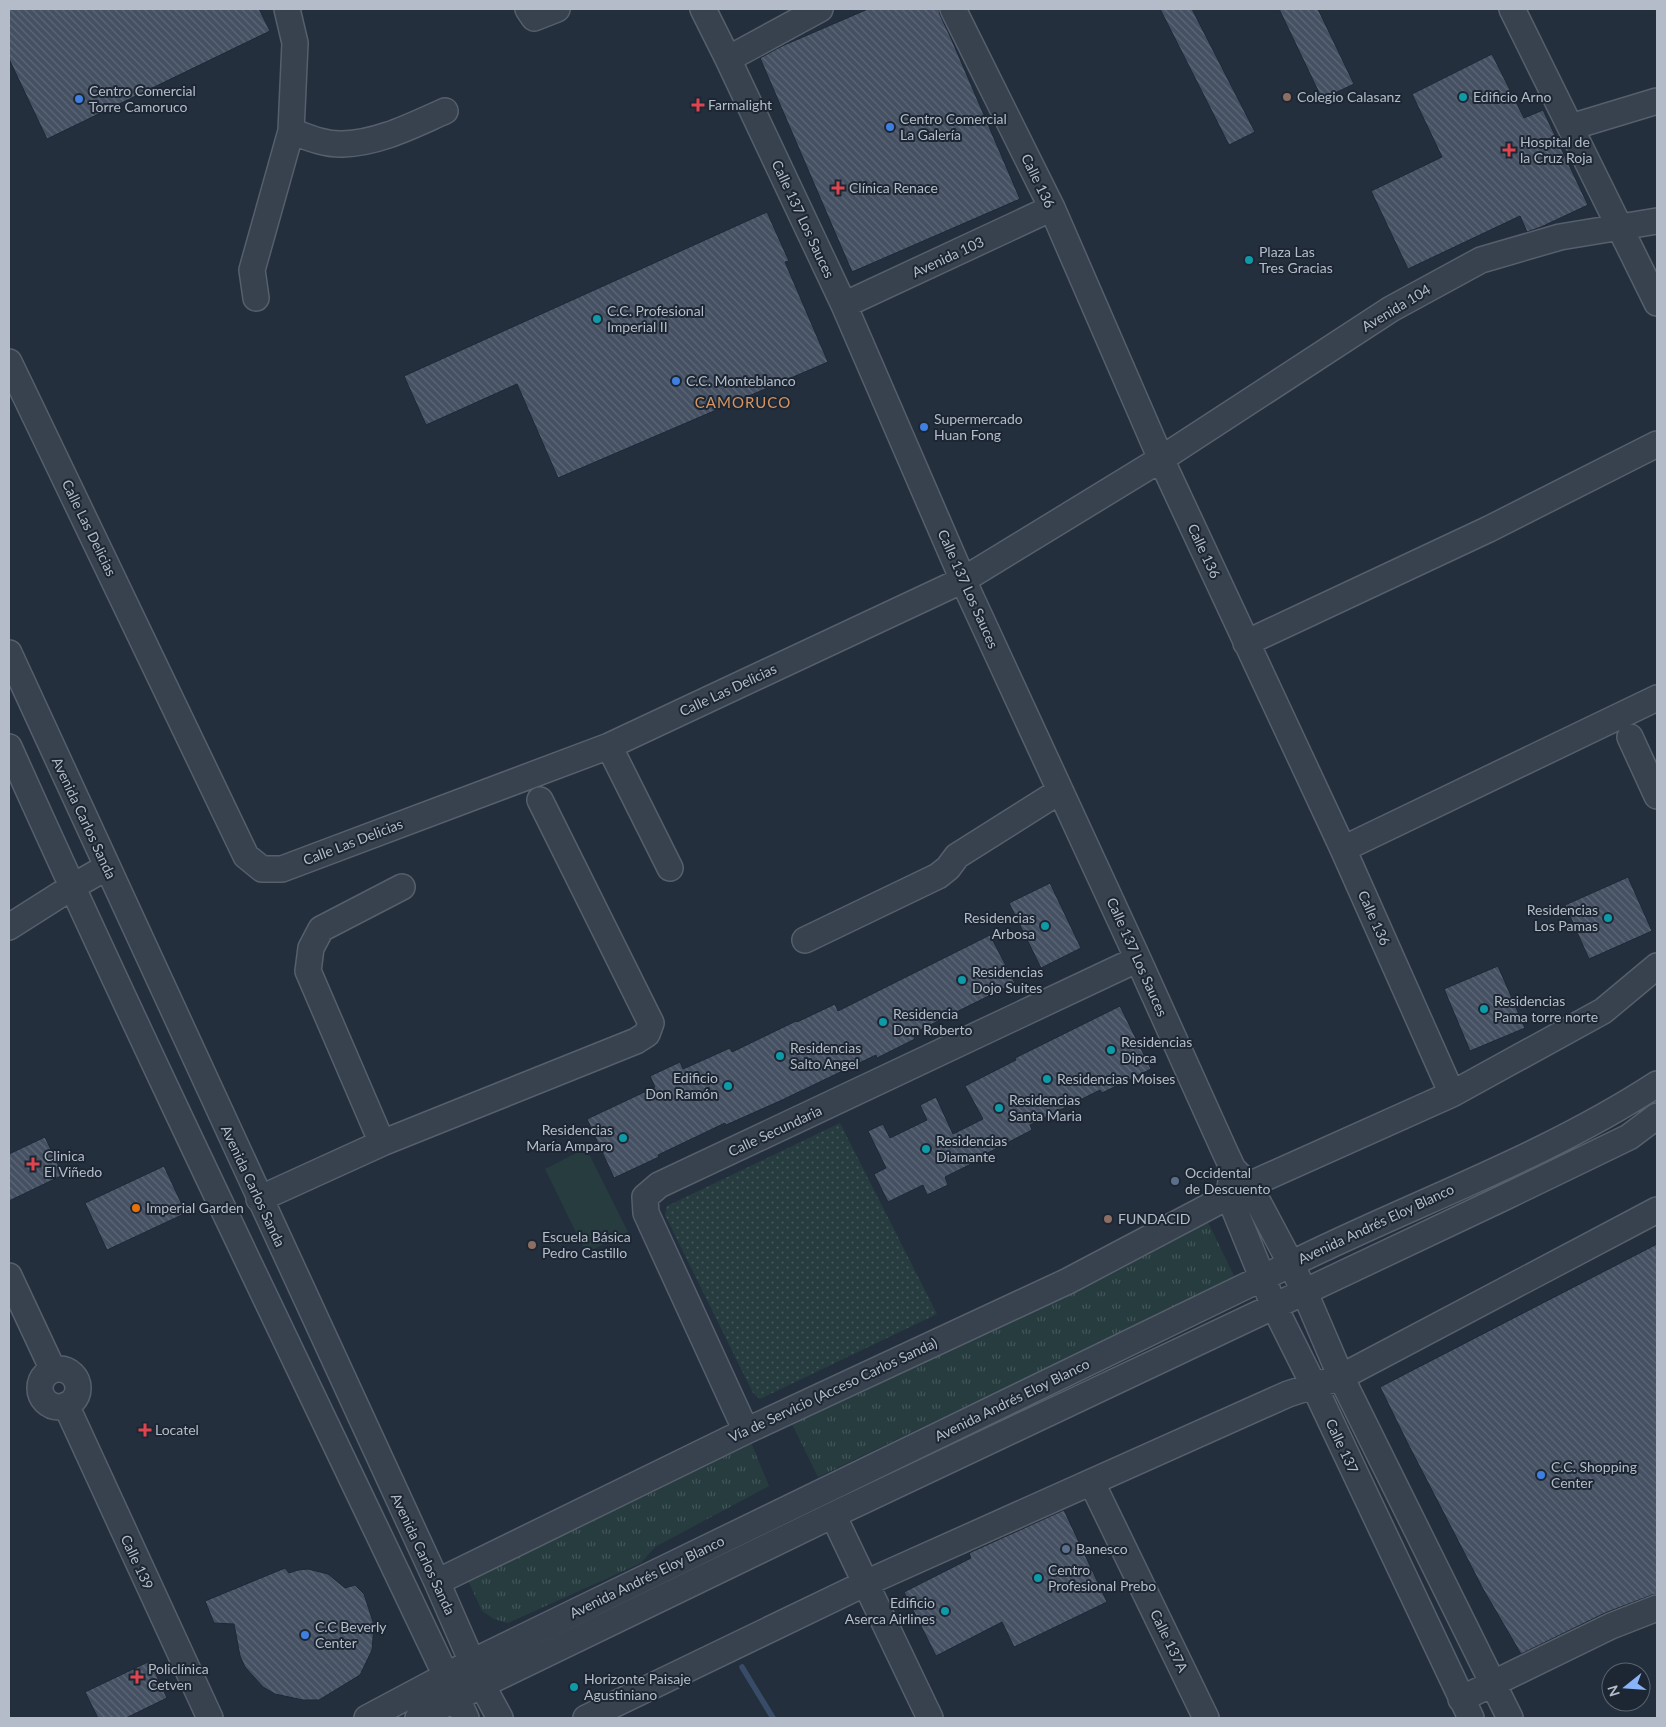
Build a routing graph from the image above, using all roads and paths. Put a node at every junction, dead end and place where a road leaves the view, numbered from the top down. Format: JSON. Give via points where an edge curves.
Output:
{"nodes":[{"id":1,"x":287,"y":9,"type":"edge"},
{"id":2,"x":528,"y":9,"type":"edge"},
{"id":3,"x":557,"y":9,"type":"edge"},
{"id":4,"x":702,"y":9,"type":"edge"},
{"id":5,"x":820,"y":9,"type":"edge"},
{"id":6,"x":954,"y":9,"type":"edge"},
{"id":7,"x":1512,"y":9,"type":"edge"},
{"id":8,"x":728,"y":59,"type":"junction"},
{"id":9,"x":1657,"y":101,"type":"edge"},
{"id":10,"x":445,"y":111,"type":"dead end"},
{"id":11,"x":1571,"y":127,"type":"junction"},
{"id":12,"x":291,"y":131,"type":"junction"},
{"id":13,"x":1052,"y":208,"type":"junction"},
{"id":14,"x":1657,"y":221,"type":"edge"},
{"id":15,"x":1620,"y":226,"type":"junction"},
{"id":16,"x":256,"y":298,"type":"dead end"},
{"id":17,"x":1657,"y":302,"type":"edge"},
{"id":18,"x":844,"y":305,"type":"junction"},
{"id":19,"x":9,"y":362,"type":"edge"},
{"id":20,"x":1657,"y":444,"type":"edge"},
{"id":21,"x":1161,"y":459,"type":"junction"},
{"id":22,"x":963,"y":580,"type":"junction"},
{"id":23,"x":1246,"y":643,"type":"junction"},
{"id":24,"x":9,"y":653,"type":"edge"},
{"id":25,"x":1657,"y":698,"type":"edge"},
{"id":26,"x":1630,"y":737,"type":"dead end"},
{"id":27,"x":9,"y":746,"type":"edge"},
{"id":28,"x":609,"y":746,"type":"junction"},
{"id":29,"x":1060,"y":791,"type":"junction"},
{"id":30,"x":1657,"y":796,"type":"edge"},
{"id":31,"x":540,"y":800,"type":"dead end"},
{"id":32,"x":1343,"y":849,"type":"junction"},
{"id":33,"x":107,"y":867,"type":"junction"},
{"id":34,"x":670,"y":868,"type":"dead end"},
{"id":35,"x":72,"y":887,"type":"junction"},
{"id":36,"x":402,"y":887,"type":"dead end"},
{"id":37,"x":9,"y":927,"type":"edge"},
{"id":38,"x":805,"y":940,"type":"dead end"},
{"id":39,"x":1138,"y":959,"type":"junction"},
{"id":40,"x":1657,"y":966,"type":"edge"},
{"id":41,"x":1657,"y":1084,"type":"edge"},
{"id":42,"x":1452,"y":1094,"type":"junction"},
{"id":43,"x":1657,"y":1116,"type":"edge"},
{"id":44,"x":382,"y":1143,"type":"junction"},
{"id":45,"x":1237,"y":1183,"type":"junction"},
{"id":46,"x":259,"y":1199,"type":"junction"},
{"id":47,"x":1657,"y":1210,"type":"edge"},
{"id":48,"x":1291,"y":1264,"type":"junction"},
{"id":49,"x":9,"y":1276,"type":"edge"},
{"id":50,"x":1262,"y":1278,"type":"junction"},
{"id":51,"x":1305,"y":1293,"type":"junction"},
{"id":52,"x":1274,"y":1306,"type":"junction"},
{"id":53,"x":1341,"y":1377,"type":"junction"},
{"id":54,"x":1314,"y":1386,"type":"junction"},
{"id":55,"x":746,"y":1430,"type":"junction"},
{"id":56,"x":1092,"y":1483,"type":"junction"},
{"id":57,"x":833,"y":1515,"type":"junction"},
{"id":58,"x":437,"y":1582,"type":"junction"},
{"id":59,"x":866,"y":1583,"type":"junction"},
{"id":60,"x":1657,"y":1608,"type":"edge"},
{"id":61,"x":472,"y":1662,"type":"junction"},
{"id":62,"x":1494,"y":1682,"type":"junction"},
{"id":63,"x":482,"y":1685,"type":"junction"},
{"id":64,"x":456,"y":1698,"type":"edge"},
{"id":65,"x":1466,"y":1708,"type":"edge"},
{"id":66,"x":210,"y":1718,"type":"edge"},
{"id":67,"x":367,"y":1718,"type":"edge"},
{"id":68,"x":418,"y":1718,"type":"edge"},
{"id":69,"x":500,"y":1718,"type":"edge"},
{"id":70,"x":586,"y":1718,"type":"edge"},
{"id":71,"x":930,"y":1718,"type":"edge"},
{"id":72,"x":1206,"y":1718,"type":"edge"},
{"id":73,"x":1510,"y":1718,"type":"edge"}],
"edges":[{"from":1,"to":12,"type":"street","via":[[295,43]]},
{"from":2,"to":3,"type":"street","via":[[534,18]]},
{"from":4,"to":8,"type":"street","name":"Calle 137 Los Sauces"},
{"from":5,"to":8,"type":"street"},
{"from":6,"to":13,"type":"street","name":"Calle 136"},
{"from":7,"to":11,"type":"street"},
{"from":8,"to":18,"type":"street","name":"Calle 137 Los Sauces"},
{"from":9,"to":11,"type":"street"},
{"from":10,"to":12,"type":"street","via":[[365,142],[342,144],[314,140]]},
{"from":11,"to":15,"type":"street"},
{"from":12,"to":16,"type":"street","via":[[252,270]]},
{"from":13,"to":18,"type":"street","name":"Avenida 103"},
{"from":13,"to":21,"type":"street","name":"Calle 136"},
{"from":14,"to":15,"type":"street","name":"Avenida 104"},
{"from":15,"to":17,"type":"street"},
{"from":15,"to":21,"type":"street","name":"Avenida 104","via":[[1560,237],[1481,260],[1392,309]]},
{"from":18,"to":22,"type":"street","name":"Calle 137 Los Sauces"},
{"from":19,"to":28,"type":"street","name":"Calle Las Delicias","via":[[246,856],[262,869],[282,869]]},
{"from":20,"to":23,"type":"street","via":[[1489,529]]},
{"from":21,"to":22,"type":"street","name":"Avenida 104"},
{"from":21,"to":23,"type":"street","name":"Calle 136"},
{"from":22,"to":28,"type":"street","name":"Calle Las Delicias"},
{"from":22,"to":29,"type":"street","name":"Calle 137 Los Sauces"},
{"from":23,"to":32,"type":"street","name":"Calle 136"},
{"from":24,"to":33,"type":"street","name":"Avenida Carlos Sanda"},
{"from":25,"to":32,"type":"street"},
{"from":26,"to":30,"type":"street"},
{"from":27,"to":35,"type":"street"},
{"from":28,"to":34,"type":"street"},
{"from":29,"to":38,"type":"street","via":[[957,856],[938,876]]},
{"from":29,"to":39,"type":"street","name":"Calle 137 Los Sauces"},
{"from":31,"to":44,"type":"street","via":[[651,1023],[647,1034]]},
{"from":32,"to":42,"type":"street","name":"Calle 136"},
{"from":33,"to":35,"type":"street"},
{"from":33,"to":46,"type":"street","name":"Avenida Carlos Sanda"},
{"from":35,"to":37,"type":"street"},
{"from":35,"to":64,"type":"street"},
{"from":36,"to":44,"type":"street","via":[[321,929],[311,948],[308,971]]},
{"from":39,"to":45,"type":"street","name":"Calle 137 Los Sauces"},
{"from":39,"to":55,"type":"street","name":"Calle Secundaria","via":[[659,1186],[645,1197],[646,1213]]},
{"from":40,"to":42,"type":"street","name":"Vía de Servicio (Acceso Carlos Sanda)","via":[[1603,1012]]},
{"from":41,"to":48,"type":"street","name":"Avenida Andrés Eloy Blanco","via":[[1616,1111],[1540,1149]]},
{"from":42,"to":45,"type":"street","name":"Vía de Servicio (Acceso Carlos Sanda)"},
{"from":43,"to":51,"type":"street","name":"Avenida Andrés Eloy Blanco","via":[[1629,1137]]},
{"from":44,"to":46,"type":"street"},
{"from":45,"to":48,"type":"street"},
{"from":45,"to":50,"type":"street","name":"Calle 137"},
{"from":45,"to":55,"type":"street","name":"Vía de Servicio (Acceso Carlos Sanda)","via":[[1068,1280]]},
{"from":46,"to":58,"type":"street","name":"Avenida Carlos Sanda"},
{"from":47,"to":53,"type":"street"},
{"from":48,"to":50,"type":"street","name":"Avenida Andrés Eloy Blanco"},
{"from":48,"to":51,"type":"street"},
{"from":49,"to":66,"type":"street","name":"Calle 139","via":[[53,1370],[67,1370],[76,1379],[78,1392],[66,1405]]},
{"from":50,"to":52,"type":"street","name":"Calle 137"},
{"from":50,"to":61,"type":"street","name":"Avenida Andrés Eloy Blanco"},
{"from":51,"to":52,"type":"street","name":"Avenida Andrés Eloy Blanco"},
{"from":51,"to":53,"type":"street"},
{"from":52,"to":54,"type":"street","name":"Calle 137"},
{"from":52,"to":57,"type":"street","name":"Avenida Andrés Eloy Blanco"},
{"from":53,"to":54,"type":"street"},
{"from":53,"to":62,"type":"street"},
{"from":54,"to":56,"type":"street","via":[[1288,1394]]},
{"from":54,"to":65,"type":"street","name":"Calle 137"},
{"from":55,"to":58,"type":"street","name":"Vía de Servicio (Acceso Carlos Sanda)"},
{"from":56,"to":59,"type":"street"},
{"from":56,"to":72,"type":"street","name":"Calle 137A"},
{"from":57,"to":59,"type":"street"},
{"from":57,"to":63,"type":"street","name":"Avenida Andrés Eloy Blanco"},
{"from":58,"to":61,"type":"street","name":"Avenida Carlos Sanda"},
{"from":59,"to":70,"type":"street"},
{"from":59,"to":71,"type":"street"},
{"from":60,"to":62,"type":"street","via":[[1611,1626]]},
{"from":61,"to":63,"type":"street","name":"Avenida Carlos Sanda"},
{"from":61,"to":64,"type":"street","name":"Avenida Andrés Eloy Blanco"},
{"from":62,"to":65,"type":"street"},
{"from":62,"to":73,"type":"street"},
{"from":63,"to":64,"type":"street","name":"Avenida Andrés Eloy Blanco"},
{"from":63,"to":69,"type":"street","name":"Avenida Carlos Sanda"},
{"from":64,"to":67,"type":"street","name":"Avenida Andrés Eloy Blanco"},
{"from":64,"to":68,"type":"street","name":"Avenida Andrés Eloy Blanco"}]}
